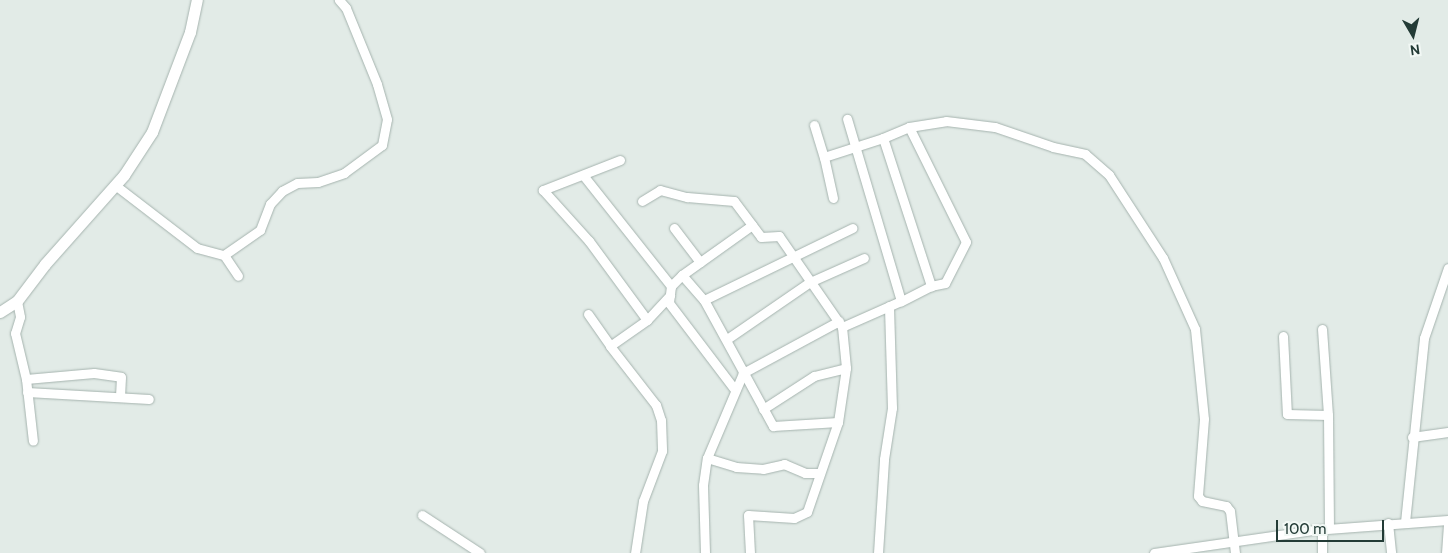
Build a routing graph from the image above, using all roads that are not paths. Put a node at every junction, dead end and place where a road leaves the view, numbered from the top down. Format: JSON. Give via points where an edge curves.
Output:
{"nodes":[{"id":1,"x":197,"y":0,"type":"edge"},
{"id":2,"x":339,"y":0,"type":"edge"},
{"id":3,"x":847,"y":119,"type":"dead end"},
{"id":4,"x":814,"y":125,"type":"dead end"},
{"id":5,"x":909,"y":127,"type":"junction"},
{"id":6,"x":883,"y":138,"type":"junction"},
{"id":7,"x":855,"y":146,"type":"junction"},
{"id":8,"x":824,"y":157,"type":"junction"},
{"id":9,"x":620,"y":160,"type":"dead end"},
{"id":10,"x":583,"y":175,"type":"junction"},
{"id":11,"x":115,"y":185,"type":"junction"},
{"id":12,"x":833,"y":198,"type":"dead end"},
{"id":13,"x":642,"y":201,"type":"dead end"},
{"id":14,"x":752,"y":225,"type":"junction"},
{"id":15,"x":674,"y":228,"type":"dead end"},
{"id":16,"x":852,"y":228,"type":"dead end"},
{"id":17,"x":224,"y":255,"type":"junction"},
{"id":18,"x":792,"y":255,"type":"junction"},
{"id":19,"x":864,"y":258,"type":"dead end"},
{"id":20,"x":700,"y":262,"type":"junction"},
{"id":21,"x":1448,"y":268,"type":"edge"},
{"id":22,"x":682,"y":275,"type":"junction"},
{"id":23,"x":238,"y":276,"type":"dead end"},
{"id":24,"x":810,"y":282,"type":"junction"},
{"id":25,"x":930,"y":286,"type":"junction"},
{"id":26,"x":670,"y":291,"type":"junction"},
{"id":27,"x":704,"y":300,"type":"junction"},
{"id":28,"x":17,"y":301,"type":"junction"},
{"id":29,"x":901,"y":301,"type":"junction"},
{"id":30,"x":889,"y":306,"type":"junction"},
{"id":31,"x":0,"y":312,"type":"edge"},
{"id":32,"x":588,"y":314,"type":"dead end"},
{"id":33,"x":647,"y":320,"type":"junction"},
{"id":34,"x":841,"y":324,"type":"junction"},
{"id":35,"x":1322,"y":329,"type":"dead end"},
{"id":36,"x":1283,"y":336,"type":"dead end"},
{"id":37,"x":727,"y":339,"type":"junction"},
{"id":38,"x":610,"y":346,"type":"junction"},
{"id":39,"x":846,"y":368,"type":"junction"},
{"id":40,"x":743,"y":373,"type":"junction"},
{"id":41,"x":26,"y":380,"type":"junction"},
{"id":42,"x":735,"y":390,"type":"junction"},
{"id":43,"x":27,"y":392,"type":"junction"},
{"id":44,"x":120,"y":397,"type":"junction"},
{"id":45,"x":149,"y":399,"type":"dead end"},
{"id":46,"x":763,"y":409,"type":"junction"},
{"id":47,"x":1328,"y":415,"type":"junction"},
{"id":48,"x":838,"y":422,"type":"junction"},
{"id":49,"x":1448,"y":432,"type":"edge"},
{"id":50,"x":1412,"y":437,"type":"junction"},
{"id":51,"x":33,"y":441,"type":"dead end"},
{"id":52,"x":707,"y":458,"type":"junction"},
{"id":53,"x":820,"y":473,"type":"junction"},
{"id":54,"x":422,"y":515,"type":"dead end"},
{"id":55,"x":1448,"y":521,"type":"edge"},
{"id":56,"x":1404,"y":522,"type":"junction"},
{"id":57,"x":1388,"y":523,"type":"junction"},
{"id":58,"x":1325,"y":529,"type":"junction"},
{"id":59,"x":1235,"y":543,"type":"junction"},
{"id":60,"x":480,"y":553,"type":"edge"},
{"id":61,"x":635,"y":553,"type":"edge"},
{"id":62,"x":705,"y":553,"type":"edge"},
{"id":63,"x":750,"y":553,"type":"edge"},
{"id":64,"x":878,"y":553,"type":"edge"},
{"id":65,"x":1154,"y":553,"type":"edge"},
{"id":66,"x":1235,"y":553,"type":"edge"},
{"id":67,"x":1322,"y":553,"type":"edge"},
{"id":68,"x":1390,"y":553,"type":"edge"},
{"id":69,"x":1446,"y":553,"type":"edge"}],
"edges":[{"from":1,"to":11,"type":"main road","via":[[190,32],[152,132]]},
{"from":2,"to":17,"type":"street","via":[[346,8],[377,84],[387,119],[382,145],[344,172],[318,182],[297,183],[282,191],[270,204],[260,230]]},
{"from":3,"to":7,"type":"street"},
{"from":4,"to":8,"type":"street"},
{"from":5,"to":6,"type":"street"},
{"from":5,"to":25,"type":"street","via":[[966,242],[946,283]]},
{"from":5,"to":59,"type":"street","via":[[946,121],[995,127],[1053,148],[1085,154],[1097,161],[1109,175],[1163,258],[1182,293],[1195,329],[1204,419],[1198,496],[1202,501],[1226,506],[1230,511]]},
{"from":6,"to":7,"type":"street"},
{"from":6,"to":25,"type":"street"},
{"from":7,"to":8,"type":"street"},
{"from":7,"to":29,"type":"street"},
{"from":8,"to":12,"type":"street"},
{"from":9,"to":10,"type":"street","via":[[605,163]]},
{"from":10,"to":26,"type":"street"},
{"from":10,"to":33,"type":"street","via":[[543,190],[589,241]]},
{"from":11,"to":17,"type":"street","via":[[198,248]]},
{"from":11,"to":28,"type":"main road","via":[[44,264]]},
{"from":13,"to":14,"type":"street","via":[[660,190],[687,197],[734,201]]},
{"from":14,"to":18,"type":"street","via":[[761,237],[779,236]]},
{"from":14,"to":20,"type":"street"},
{"from":15,"to":20,"type":"street"},
{"from":16,"to":18,"type":"street"},
{"from":17,"to":23,"type":"street"},
{"from":18,"to":24,"type":"street"},
{"from":18,"to":27,"type":"street"},
{"from":19,"to":24,"type":"street"},
{"from":20,"to":22,"type":"street"},
{"from":21,"to":50,"type":"street","via":[[1424,338]]},
{"from":22,"to":26,"type":"street"},
{"from":22,"to":27,"type":"street"},
{"from":24,"to":34,"type":"street"},
{"from":24,"to":37,"type":"street"},
{"from":25,"to":29,"type":"street"},
{"from":26,"to":33,"type":"street"},
{"from":26,"to":42,"type":"street","via":[[669,303]]},
{"from":27,"to":37,"type":"street"},
{"from":28,"to":31,"type":"main road"},
{"from":28,"to":41,"type":"street","via":[[20,318],[15,333]]},
{"from":29,"to":30,"type":"street"},
{"from":30,"to":34,"type":"street"},
{"from":30,"to":64,"type":"street","via":[[892,408],[884,459]]},
{"from":32,"to":38,"type":"street"},
{"from":33,"to":38,"type":"street"},
{"from":34,"to":39,"type":"street"},
{"from":34,"to":40,"type":"street"},
{"from":35,"to":47,"type":"street"},
{"from":36,"to":47,"type":"street","via":[[1287,414]]},
{"from":37,"to":40,"type":"street"},
{"from":38,"to":61,"type":"street","via":[[656,405],[661,420],[662,451],[643,501]]},
{"from":39,"to":46,"type":"street","via":[[814,376]]},
{"from":39,"to":48,"type":"street"},
{"from":40,"to":42,"type":"street"},
{"from":40,"to":46,"type":"street"},
{"from":41,"to":43,"type":"street"},
{"from":41,"to":44,"type":"street","via":[[94,373],[121,377]]},
{"from":42,"to":52,"type":"street"},
{"from":43,"to":44,"type":"street"},
{"from":43,"to":51,"type":"street"},
{"from":44,"to":45,"type":"street"},
{"from":46,"to":48,"type":"street","via":[[773,426]]},
{"from":47,"to":58,"type":"street"},
{"from":48,"to":53,"type":"street"},
{"from":49,"to":50,"type":"street"},
{"from":50,"to":56,"type":"street"},
{"from":52,"to":53,"type":"street","via":[[736,467],[763,469],[784,464],[805,473]]},
{"from":52,"to":62,"type":"street","via":[[703,485]]},
{"from":53,"to":63,"type":"street","via":[[807,512],[794,518],[748,515]]},
{"from":54,"to":60,"type":"street"},
{"from":55,"to":56,"type":"street"},
{"from":55,"to":69,"type":"street"},
{"from":56,"to":57,"type":"street"},
{"from":57,"to":58,"type":"street"},
{"from":57,"to":68,"type":"street"},
{"from":58,"to":59,"type":"street"},
{"from":58,"to":67,"type":"street"},
{"from":59,"to":65,"type":"street"},
{"from":59,"to":66,"type":"street"}]}
